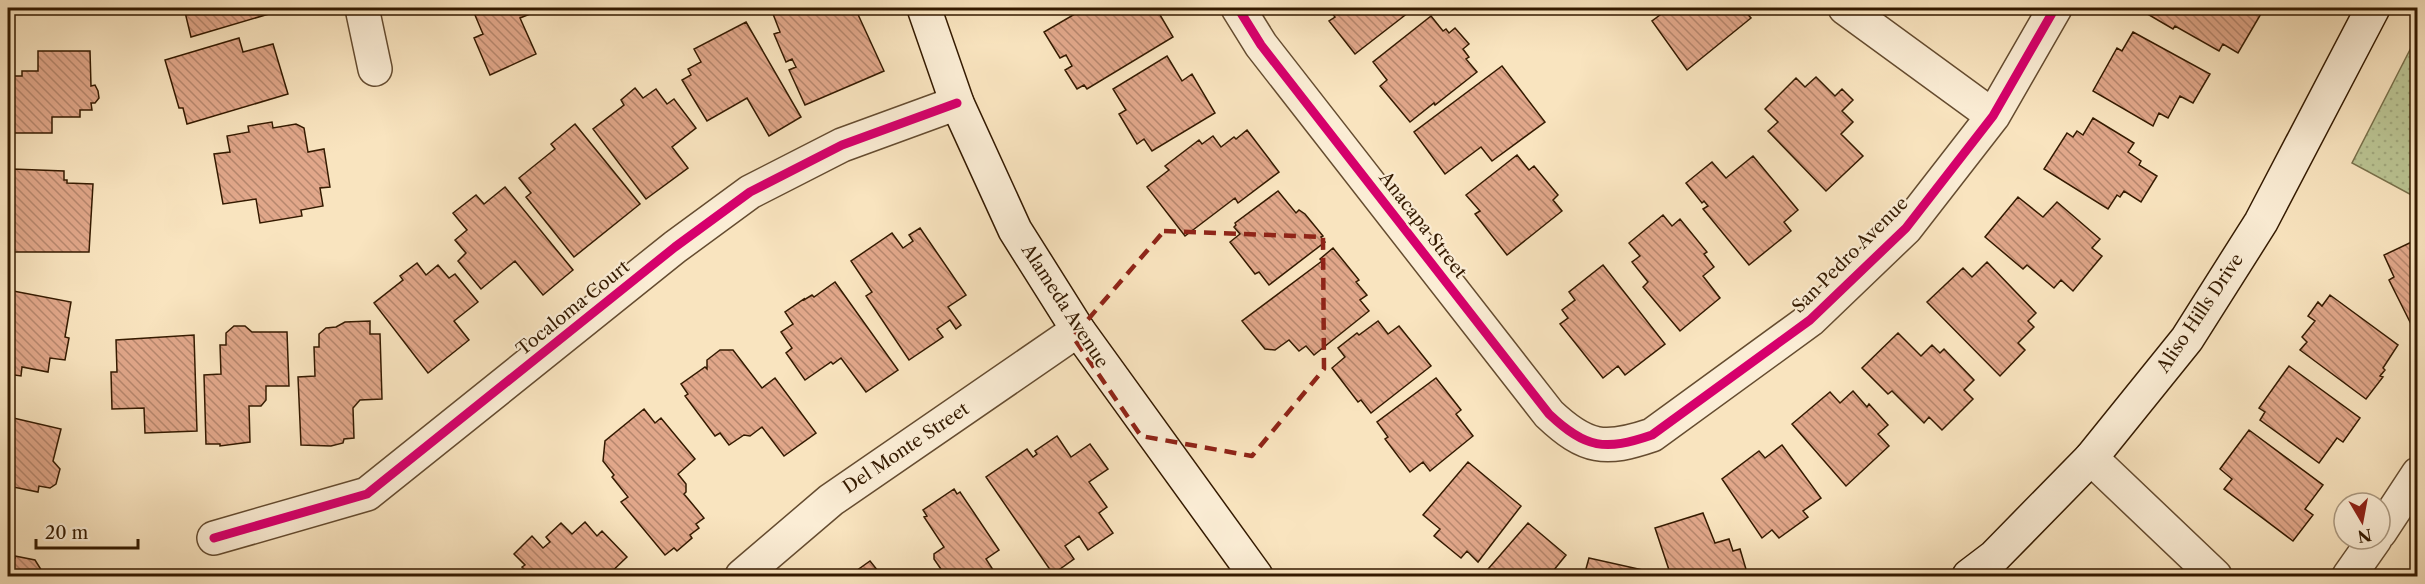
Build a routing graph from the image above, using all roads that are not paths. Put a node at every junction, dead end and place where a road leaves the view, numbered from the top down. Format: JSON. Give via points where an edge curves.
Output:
{"nodes":[{"id":1,"x":362,"y":8,"type":"edge"},
{"id":2,"x":924,"y":8,"type":"edge"},
{"id":3,"x":1238,"y":8,"type":"edge"},
{"id":4,"x":1845,"y":8,"type":"edge"},
{"id":5,"x":2055,"y":8,"type":"edge"},
{"id":6,"x":2373,"y":8,"type":"edge"},
{"id":7,"x":375,"y":69,"type":"dead end"},
{"id":8,"x":957,"y":103,"type":"junction"},
{"id":9,"x":1993,"y":116,"type":"junction"},
{"id":10,"x":1078,"y":330,"type":"junction"},
{"id":11,"x":1597,"y":446,"type":"joint"},
{"id":12,"x":2091,"y":458,"type":"junction"},
{"id":13,"x":2418,"y":474,"type":"edge"},
{"id":14,"x":2392,"y":514,"type":"edge"},
{"id":15,"x":214,"y":538,"type":"dead end"},
{"id":16,"x":2367,"y":551,"type":"edge"},
{"id":17,"x":742,"y":576,"type":"edge"},
{"id":18,"x":1256,"y":576,"type":"edge"},
{"id":19,"x":1969,"y":576,"type":"edge"},
{"id":20,"x":2215,"y":576,"type":"edge"},
{"id":21,"x":2349,"y":576,"type":"edge"}],
"edges":[{"from":1,"to":7,"type":"street"},
{"from":2,"to":8,"type":"street","name":"Alameda Avenue"},
{"from":3,"to":11,"type":"street","name":"Anacapa Street","via":[[1261,45],[1549,414],[1569,433]]},
{"from":4,"to":9,"type":"street"},
{"from":5,"to":9,"type":"street","name":"San Pedro Avenue"},
{"from":6,"to":12,"type":"street","name":"Aliso Hills Drive","via":[[2261,222],[2187,339]]},
{"from":8,"to":10,"type":"street","name":"Alameda Avenue","via":[[1015,230]]},
{"from":8,"to":15,"type":"street","name":"Tocaloma Court","via":[[842,145],[750,192],[675,247],[367,494]]},
{"from":9,"to":11,"type":"street","name":"San Pedro Avenue","via":[[1906,228],[1810,320],[1652,435],[1626,444]]},
{"from":10,"to":17,"type":"street","name":"Del Monte Street","via":[[831,500]]},
{"from":10,"to":18,"type":"street","name":"Alameda Avenue"},
{"from":12,"to":19,"type":"street","name":"Aliso Hills Drive","via":[[1994,557]]},
{"from":12,"to":20,"type":"street"},
{"from":13,"to":14,"type":"street"},
{"from":16,"to":21,"type":"street"}]}
